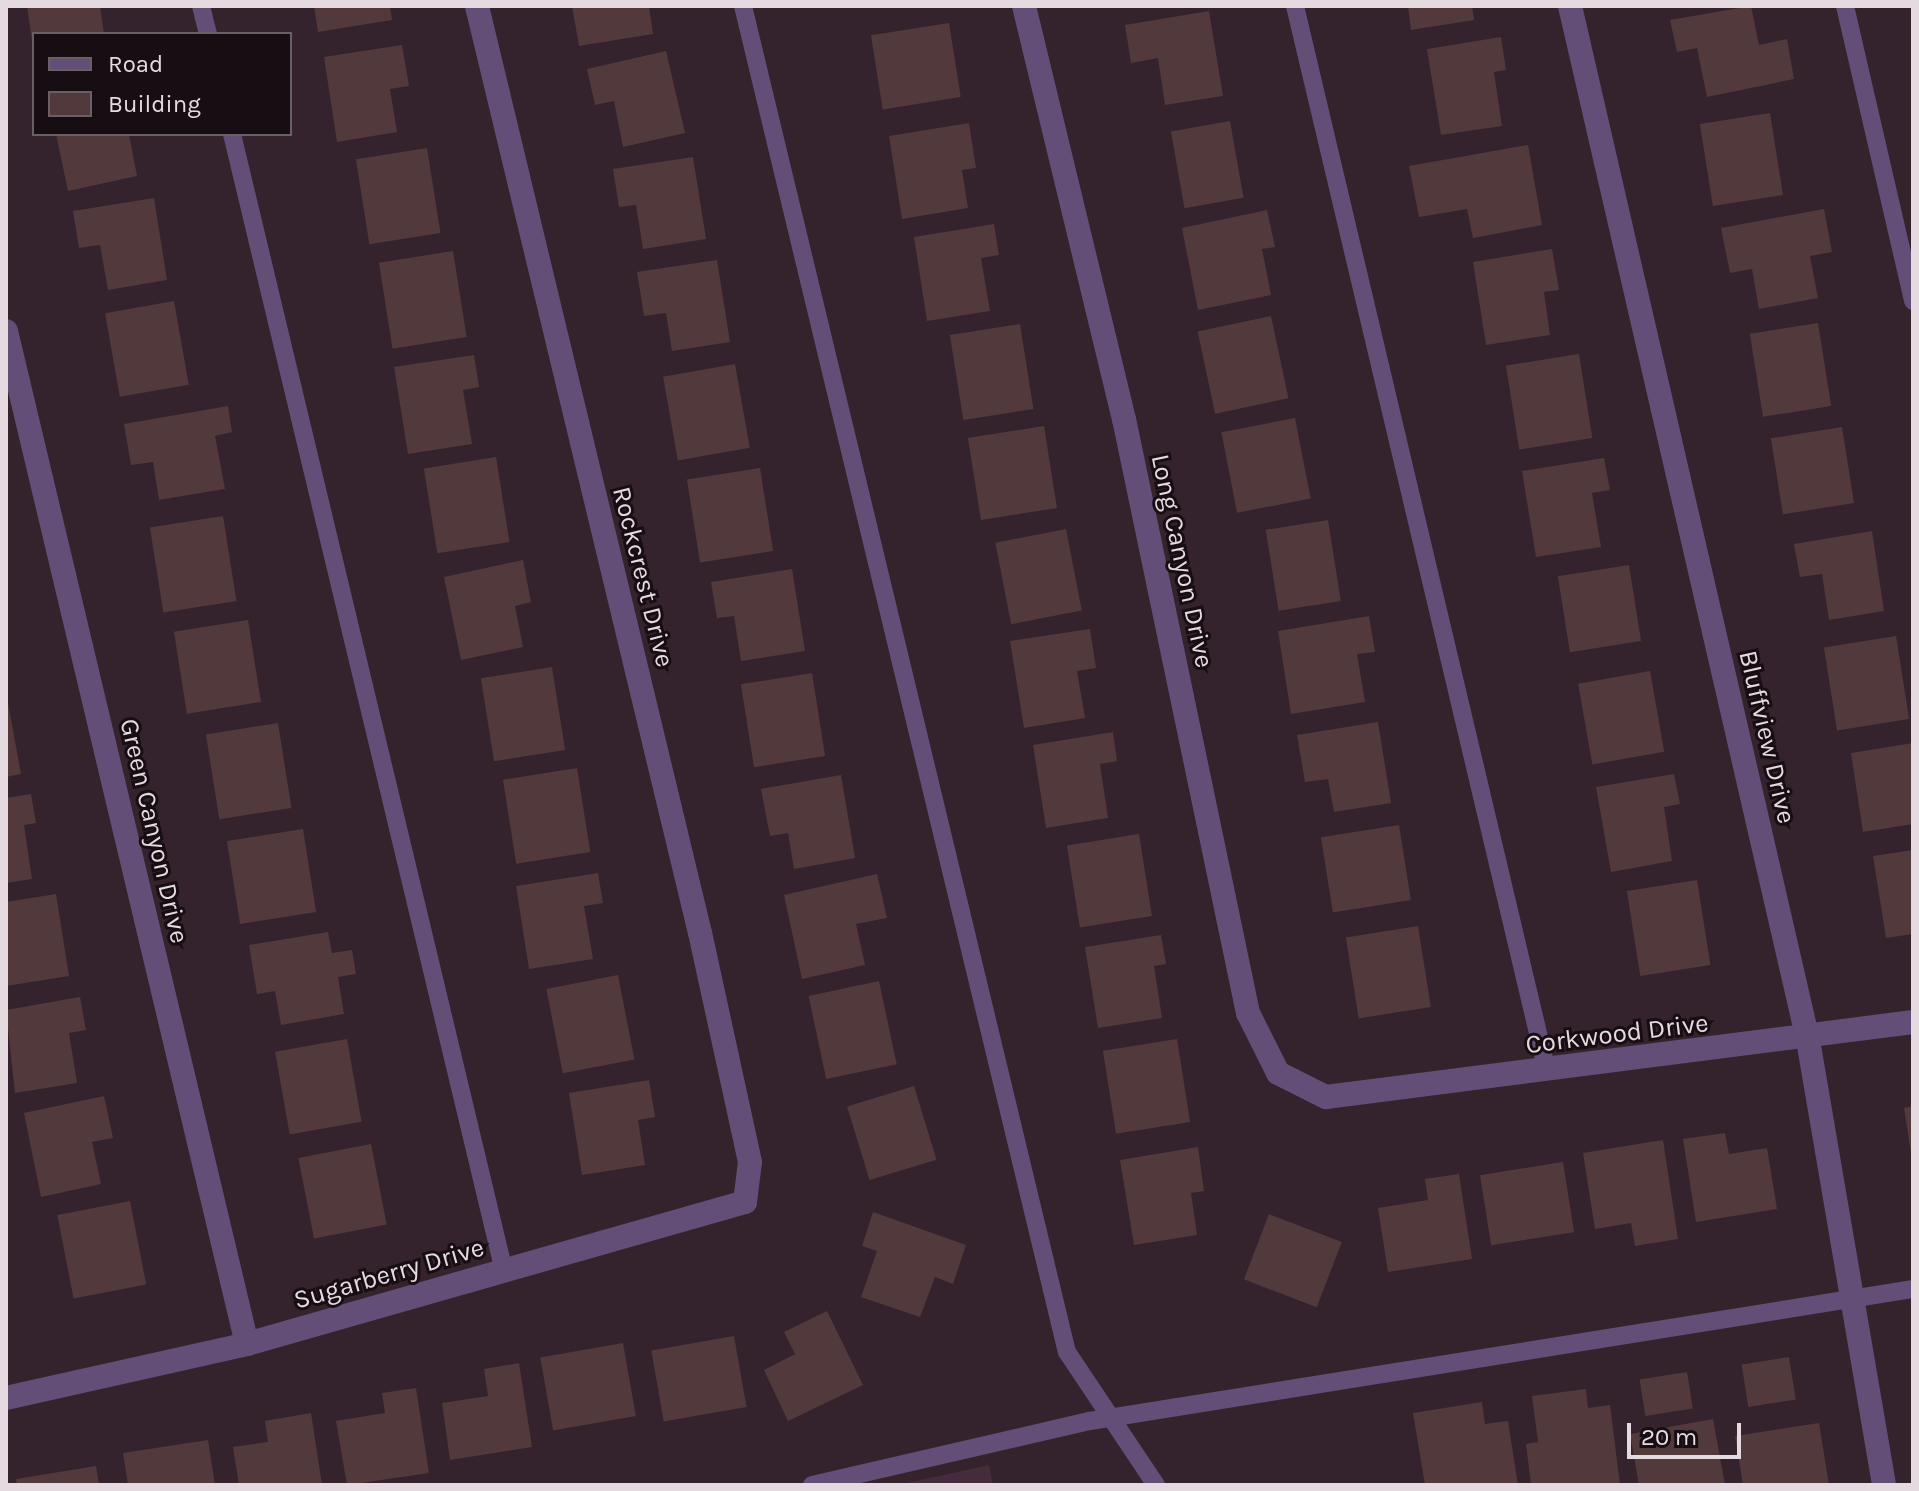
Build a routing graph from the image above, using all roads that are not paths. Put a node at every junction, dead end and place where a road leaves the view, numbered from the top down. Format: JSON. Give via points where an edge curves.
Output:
{"nodes":[{"id":1,"x":201,"y":6,"type":"edge"},
{"id":2,"x":477,"y":6,"type":"edge"},
{"id":3,"x":743,"y":6,"type":"edge"},
{"id":4,"x":1024,"y":6,"type":"edge"},
{"id":5,"x":1295,"y":6,"type":"edge"},
{"id":6,"x":1570,"y":6,"type":"edge"},
{"id":7,"x":1845,"y":6,"type":"edge"},
{"id":8,"x":208,"y":32,"type":"edge"},
{"id":9,"x":232,"y":136,"type":"edge"},
{"id":10,"x":1913,"y":301,"type":"edge"},
{"id":11,"x":6,"y":331,"type":"edge"},
{"id":12,"x":1913,"y":1022,"type":"edge"},
{"id":13,"x":1808,"y":1040,"type":"junction"},
{"id":14,"x":1547,"y":1071,"type":"junction"},
{"id":15,"x":1326,"y":1097,"type":"joint"},
{"id":16,"x":750,"y":1162,"type":"joint"},
{"id":17,"x":504,"y":1271,"type":"junction"},
{"id":18,"x":1913,"y":1289,"type":"edge"},
{"id":19,"x":1852,"y":1297,"type":"junction"},
{"id":20,"x":247,"y":1344,"type":"junction"},
{"id":21,"x":6,"y":1398,"type":"edge"},
{"id":22,"x":1112,"y":1418,"type":"junction"},
{"id":23,"x":812,"y":1485,"type":"edge"},
{"id":24,"x":1156,"y":1485,"type":"edge"},
{"id":25,"x":1884,"y":1485,"type":"edge"}],
"edges":[{"from":1,"to":8,"type":"lane"},
{"from":2,"to":16,"type":"street","name":"Rockcrest Drive"},
{"from":3,"to":22,"type":"lane","via":[[1067,1352]]},
{"from":4,"to":15,"type":"street","name":"Long Canyon Drive","via":[[1124,419],[1248,1013],[1278,1073]]},
{"from":5,"to":14,"type":"lane"},
{"from":6,"to":13,"type":"street","name":"Bluffview Drive"},
{"from":7,"to":10,"type":"lane"},
{"from":9,"to":17,"type":"lane"},
{"from":11,"to":20,"type":"street","name":"Green Canyon Drive"},
{"from":12,"to":13,"type":"street","name":"Corkwood Drive"},
{"from":13,"to":14,"type":"street","name":"Corkwood Drive"},
{"from":13,"to":19,"type":"street","name":"Bluffview Drive"},
{"from":14,"to":15,"type":"street","name":"Corkwood Drive"},
{"from":16,"to":17,"type":"street","name":"Sugarberry Drive","via":[[745,1202]]},
{"from":17,"to":20,"type":"street","name":"Sugarberry Drive"},
{"from":18,"to":19,"type":"lane"},
{"from":19,"to":22,"type":"lane"},
{"from":19,"to":25,"type":"street","name":"Bluffview Drive"},
{"from":20,"to":21,"type":"street","name":"Sugarberry Drive"},
{"from":22,"to":23,"type":"lane"},
{"from":22,"to":24,"type":"lane"}]}
